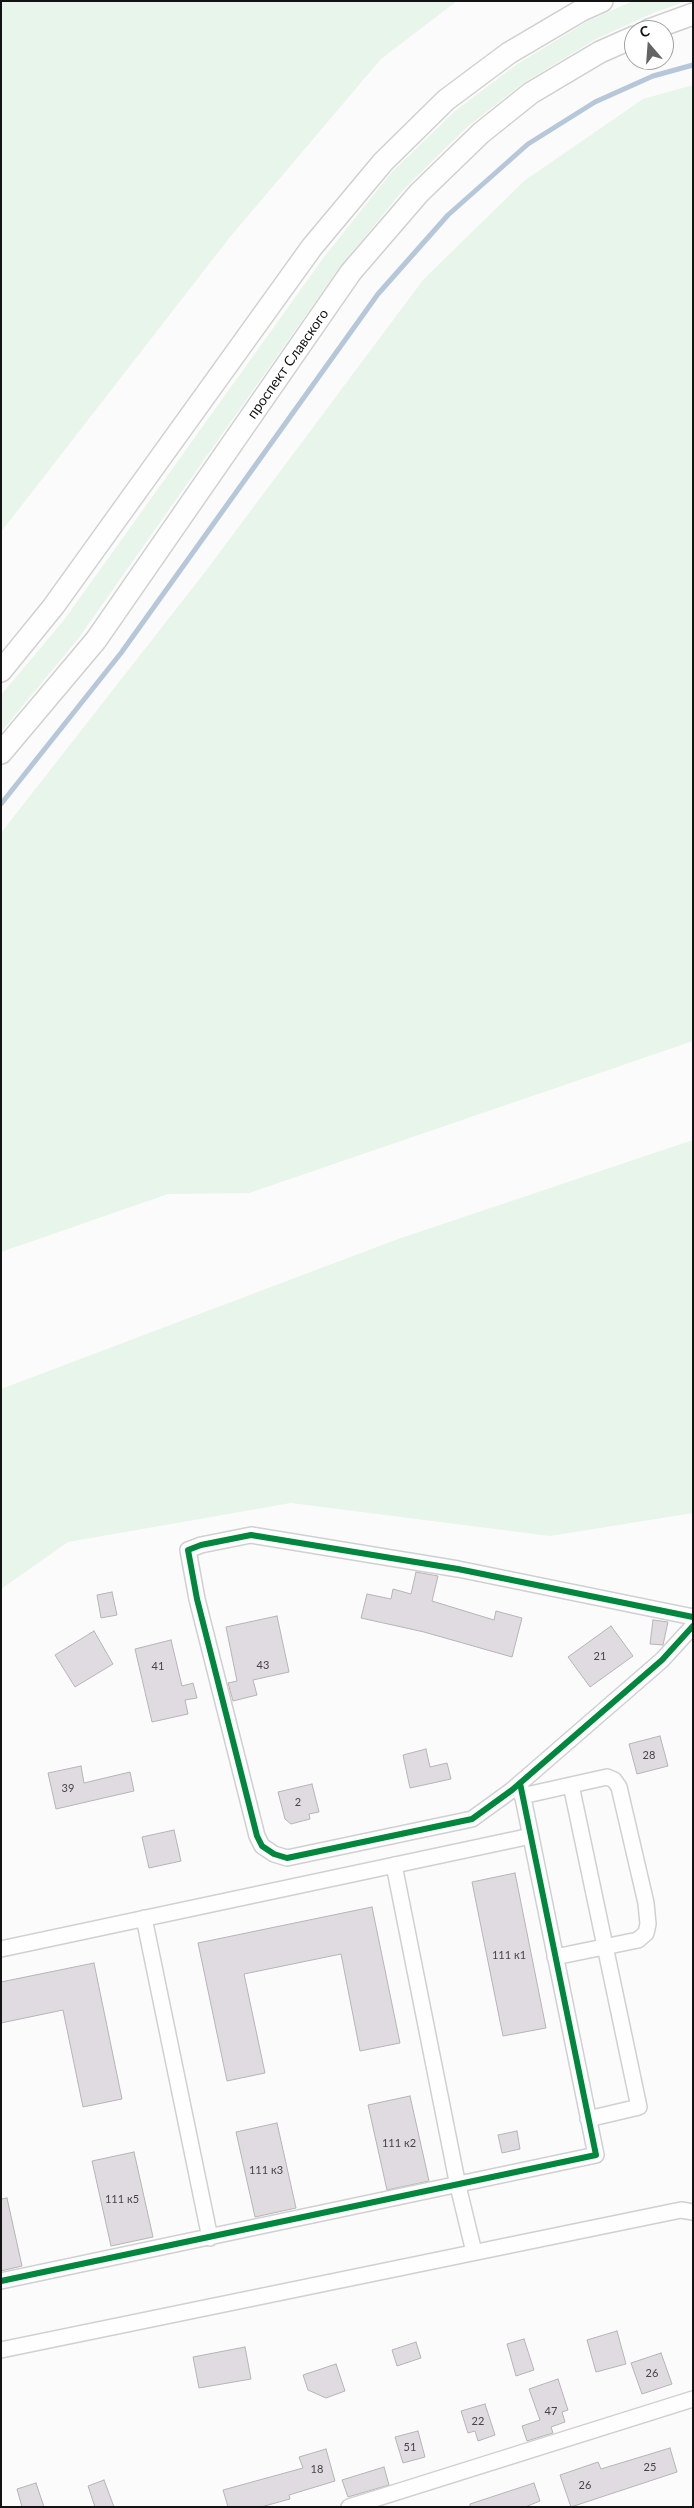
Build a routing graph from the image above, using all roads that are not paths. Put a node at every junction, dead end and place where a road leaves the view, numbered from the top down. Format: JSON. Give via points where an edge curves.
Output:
{"nodes":[{"id":1,"x":602,"y":1,"type":"edge"},
{"id":2,"x":693,"y":14,"type":"edge"},
{"id":3,"x":674,"y":21,"type":"edge"},
{"id":4,"x":624,"y":41,"type":"edge"},
{"id":5,"x":1,"y":671,"type":"edge"},
{"id":6,"x":1,"y":753,"type":"edge"},
{"id":7,"x":693,"y":1617,"type":"edge"},
{"id":8,"x":693,"y":1626,"type":"edge"},
{"id":9,"x":571,"y":1786,"type":"junction"},
{"id":10,"x":521,"y":1790,"type":"junction"},
{"id":11,"x":531,"y":1836,"type":"junction"},
{"id":12,"x":394,"y":1865,"type":"junction"},
{"id":13,"x":144,"y":1918,"type":"junction"},
{"id":14,"x":605,"y":1947,"type":"junction"},
{"id":15,"x":1,"y":1949,"type":"edge"},
{"id":16,"x":555,"y":1956,"type":"junction"},
{"id":17,"x":588,"y":2119,"type":"junction"},
{"id":18,"x":458,"y":2186,"type":"junction"},
{"id":19,"x":693,"y":2212,"type":"edge"},
{"id":20,"x":210,"y":2238,"type":"junction"},
{"id":21,"x":474,"y":2252,"type":"junction"},
{"id":22,"x":1,"y":2281,"type":"edge"},
{"id":23,"x":1,"y":2350,"type":"edge"},
{"id":24,"x":693,"y":2399,"type":"edge"},
{"id":25,"x":349,"y":2507,"type":"edge"}],
"edges":[{"from":1,"to":5,"type":"main road","via":[[509,53],[446,100],[383,162],[312,248],[53,607]]},
{"from":2,"to":3,"type":"main road"},
{"from":4,"to":6,"type":"main road","name":"проспект Славского","via":[[531,93],[480,134],[419,193],[351,272],[96,640]]},
{"from":7,"to":10,"type":"street","via":[[458,1569],[251,1535],[188,1550],[197,1599],[262,1846],[287,1858],[472,1819]]},
{"from":8,"to":10,"type":"street","via":[[662,1660]]},
{"from":9,"to":10,"type":"street"},
{"from":9,"to":14,"type":"street"},
{"from":9,"to":14,"type":"street","via":[[607,1777],[619,1786],[646,1903],[646,1933],[638,1940]]},
{"from":10,"to":11,"type":"street"},
{"from":11,"to":12,"type":"street"},
{"from":11,"to":16,"type":"street"},
{"from":12,"to":13,"type":"street"},
{"from":12,"to":18,"type":"street"},
{"from":13,"to":15,"type":"street"},
{"from":13,"to":20,"type":"street"},
{"from":14,"to":16,"type":"street"},
{"from":14,"to":17,"type":"street","via":[[638,2107]]},
{"from":16,"to":17,"type":"street"},
{"from":17,"to":18,"type":"street","via":[[596,2155]]},
{"from":18,"to":20,"type":"street"},
{"from":18,"to":21,"type":"street"},
{"from":19,"to":21,"type":"street","via":[[681,2210]]},
{"from":20,"to":22,"type":"street"},
{"from":21,"to":23,"type":"street"},
{"from":24,"to":25,"type":"street"}]}
